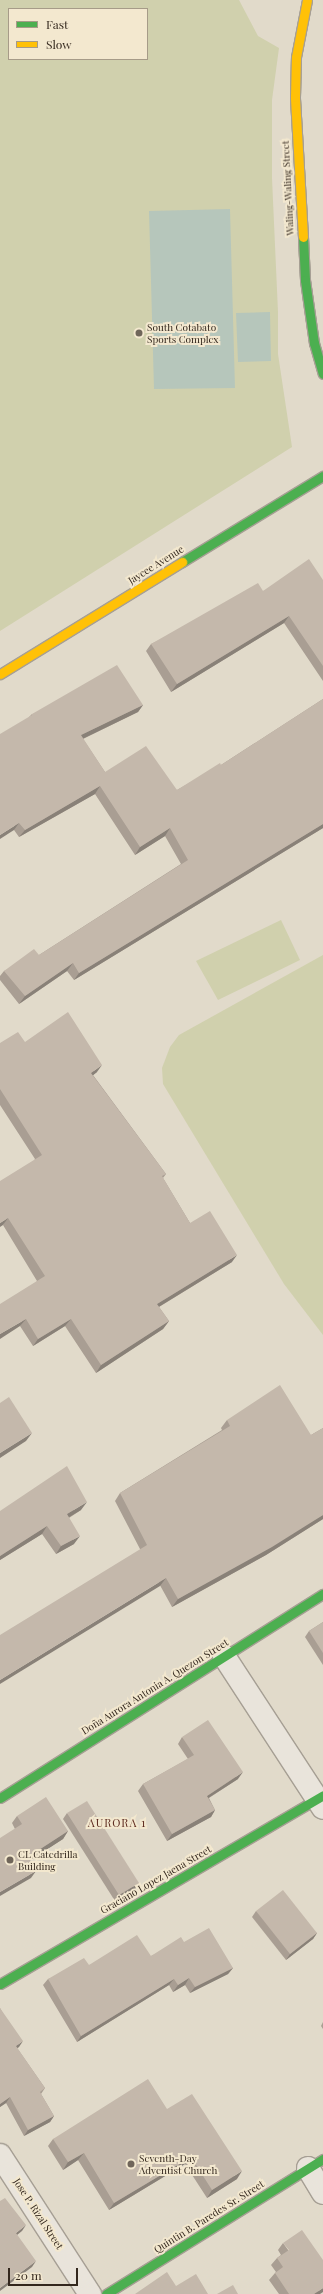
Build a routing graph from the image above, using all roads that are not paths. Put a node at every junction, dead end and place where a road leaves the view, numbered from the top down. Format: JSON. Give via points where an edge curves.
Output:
{"nodes":[{"id":1,"x":307,"y":0,"type":"edge"},
{"id":2,"x":323,"y":374,"type":"edge"},
{"id":3,"x":323,"y":476,"type":"edge"},
{"id":4,"x":0,"y":674,"type":"edge"},
{"id":5,"x":323,"y":1594,"type":"edge"},
{"id":6,"x":224,"y":1656,"type":"junction"},
{"id":7,"x":0,"y":1798,"type":"edge"},
{"id":8,"x":321,"y":1800,"type":"edge"},
{"id":9,"x":0,"y":1984,"type":"edge"},
{"id":10,"x":0,"y":2154,"type":"edge"},
{"id":11,"x":315,"y":2164,"type":"edge"},
{"id":12,"x":323,"y":2193,"type":"edge"},
{"id":13,"x":90,"y":2294,"type":"edge"},
{"id":14,"x":106,"y":2294,"type":"edge"}],
"edges":[{"from":1,"to":2,"type":"street","name":"Waling-Waling Street","via":[[296,57],[296,104],[305,280],[314,343]]},
{"from":3,"to":4,"type":"street","name":"Jaycee Avenue"},
{"from":5,"to":6,"type":"street","name":"Doña Aurora Antonia A. Quezon Street"},
{"from":6,"to":7,"type":"street","name":"Doña Aurora Antonia A. Quezon Street"},
{"from":6,"to":8,"type":"street"},
{"from":8,"to":9,"type":"street","name":"Graciano Lopez Jaena Street"},
{"from":10,"to":13,"type":"street","name":"Jose P. Rizal Street"},
{"from":11,"to":12,"type":"street"},
{"from":11,"to":14,"type":"street","name":"Quintin B. Paredes Sr. Street"}]}
